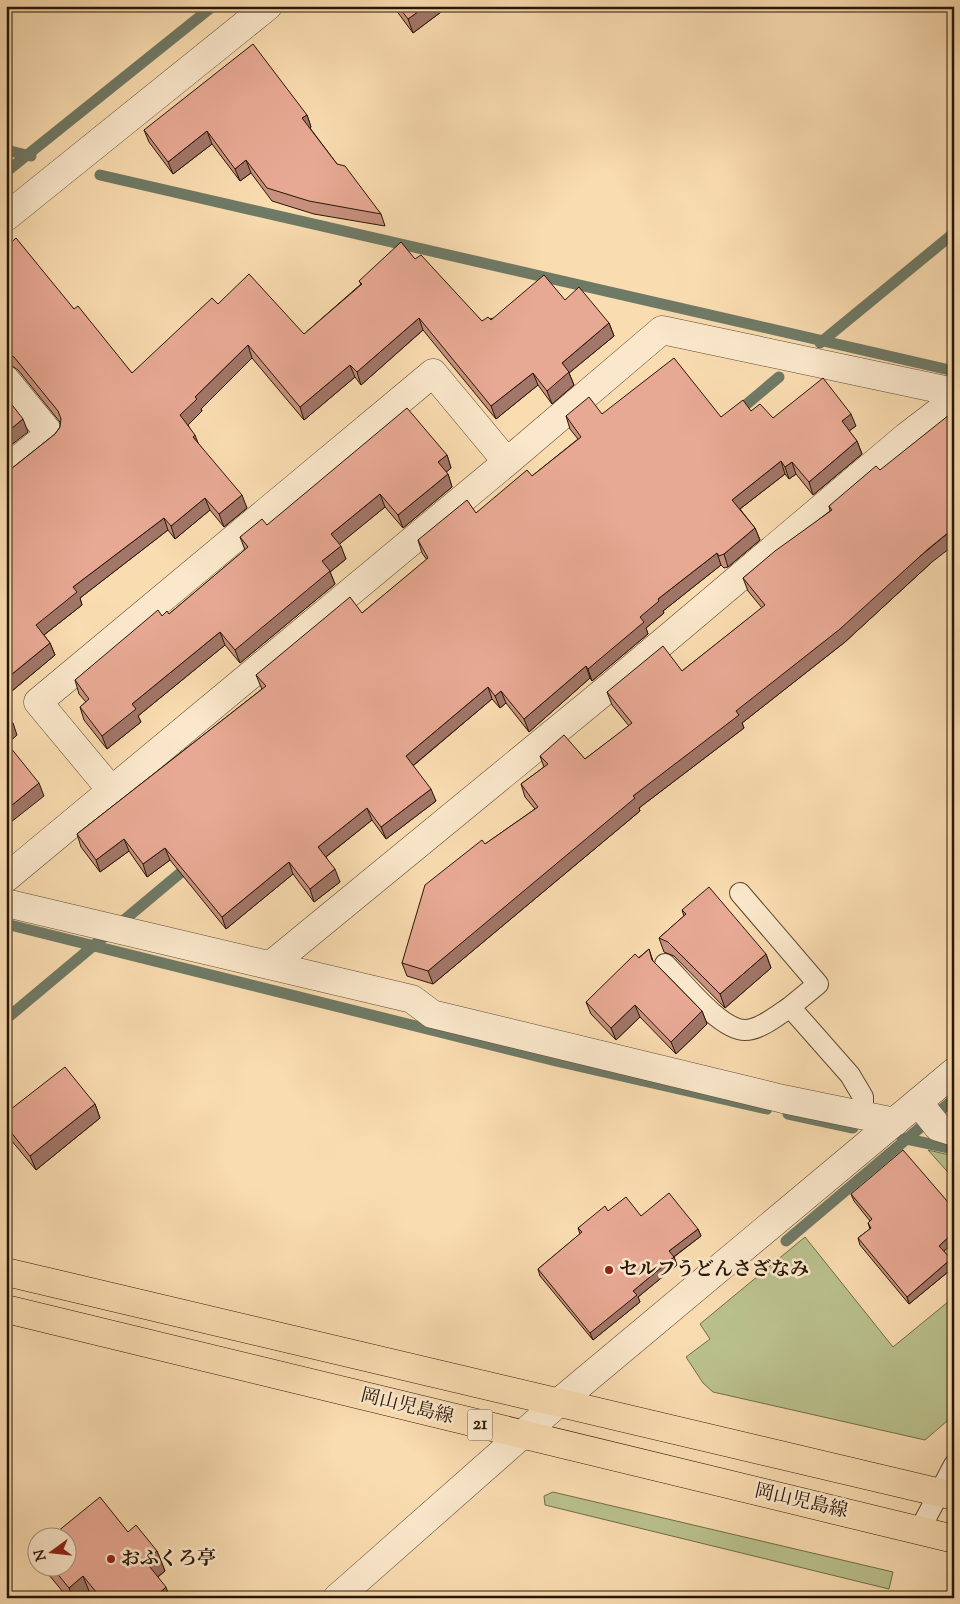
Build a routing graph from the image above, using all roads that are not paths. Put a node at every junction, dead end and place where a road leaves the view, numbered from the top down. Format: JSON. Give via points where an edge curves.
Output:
{"nodes":[{"id":1,"x":268,"y":6,"type":"edge"},
{"id":2,"x":6,"y":217,"type":"edge"},
{"id":3,"x":6,"y":380,"type":"edge"},
{"id":4,"x":954,"y":392,"type":"edge"},
{"id":5,"x":954,"y":400,"type":"edge"},
{"id":6,"x":507,"y":462,"type":"junction"},
{"id":7,"x":6,"y":469,"type":"edge"},
{"id":8,"x":112,"y":791,"type":"junction"},
{"id":9,"x":6,"y":878,"type":"edge"},
{"id":10,"x":740,"y":893,"type":"dead end"},
{"id":11,"x":6,"y":903,"type":"edge"},
{"id":12,"x":272,"y":964,"type":"junction"},
{"id":13,"x":665,"y":964,"type":"dead end"},
{"id":14,"x":790,"y":1007,"type":"junction"},
{"id":15,"x":954,"y":1072,"type":"edge"},
{"id":16,"x":863,"y":1114,"type":"junction"},
{"id":17,"x":934,"y":1118,"type":"edge"},
{"id":18,"x":895,"y":1122,"type":"junction"},
{"id":19,"x":6,"y":1272,"type":"edge"},
{"id":20,"x":6,"y":1308,"type":"edge"},
{"id":21,"x":558,"y":1403,"type":"junction"},
{"id":22,"x":522,"y":1435,"type":"junction"},
{"id":23,"x":954,"y":1465,"type":"edge"},
{"id":24,"x":946,"y":1495,"type":"edge"},
{"id":25,"x":919,"y":1531,"type":"junction"},
{"id":26,"x":954,"y":1539,"type":"edge"},
{"id":27,"x":337,"y":1598,"type":"edge"}],
"edges":[{"from":1,"to":2,"type":"street"},
{"from":3,"to":7,"type":"street","via":[[50,434]]},
{"from":4,"to":6,"type":"street","via":[[662,330]]},
{"from":5,"to":12,"type":"street"},
{"from":6,"to":8,"type":"street"},
{"from":6,"to":8,"type":"street","via":[[433,373],[38,702]]},
{"from":8,"to":9,"type":"street"},
{"from":10,"to":14,"type":"lane","via":[[818,984]]},
{"from":11,"to":12,"type":"street"},
{"from":12,"to":16,"type":"street","via":[[412,999],[432,1014],[534,1040],[783,1099]]},
{"from":13,"to":14,"type":"lane","via":[[724,1024],[745,1030],[757,1027]]},
{"from":14,"to":16,"type":"lane","via":[[850,1075],[863,1097]]},
{"from":15,"to":17,"type":"street"},
{"from":16,"to":18,"type":"street"},
{"from":17,"to":18,"type":"street"},
{"from":18,"to":21,"type":"street"},
{"from":19,"to":21,"type":"main road","name":"岡山児島線","number":"21"},
{"from":20,"to":22,"type":"main road","name":"岡山児島線","number":"21"},
{"from":21,"to":22,"type":"street"},
{"from":21,"to":24,"type":"main road","name":"岡山児島線","number":"21"},
{"from":22,"to":25,"type":"main road","name":"岡山児島線","number":"21"},
{"from":22,"to":27,"type":"street"},
{"from":23,"to":24,"type":"lane"},
{"from":24,"to":25,"type":"lane"},
{"from":25,"to":26,"type":"main road","name":"岡山児島線","number":"21"}]}
